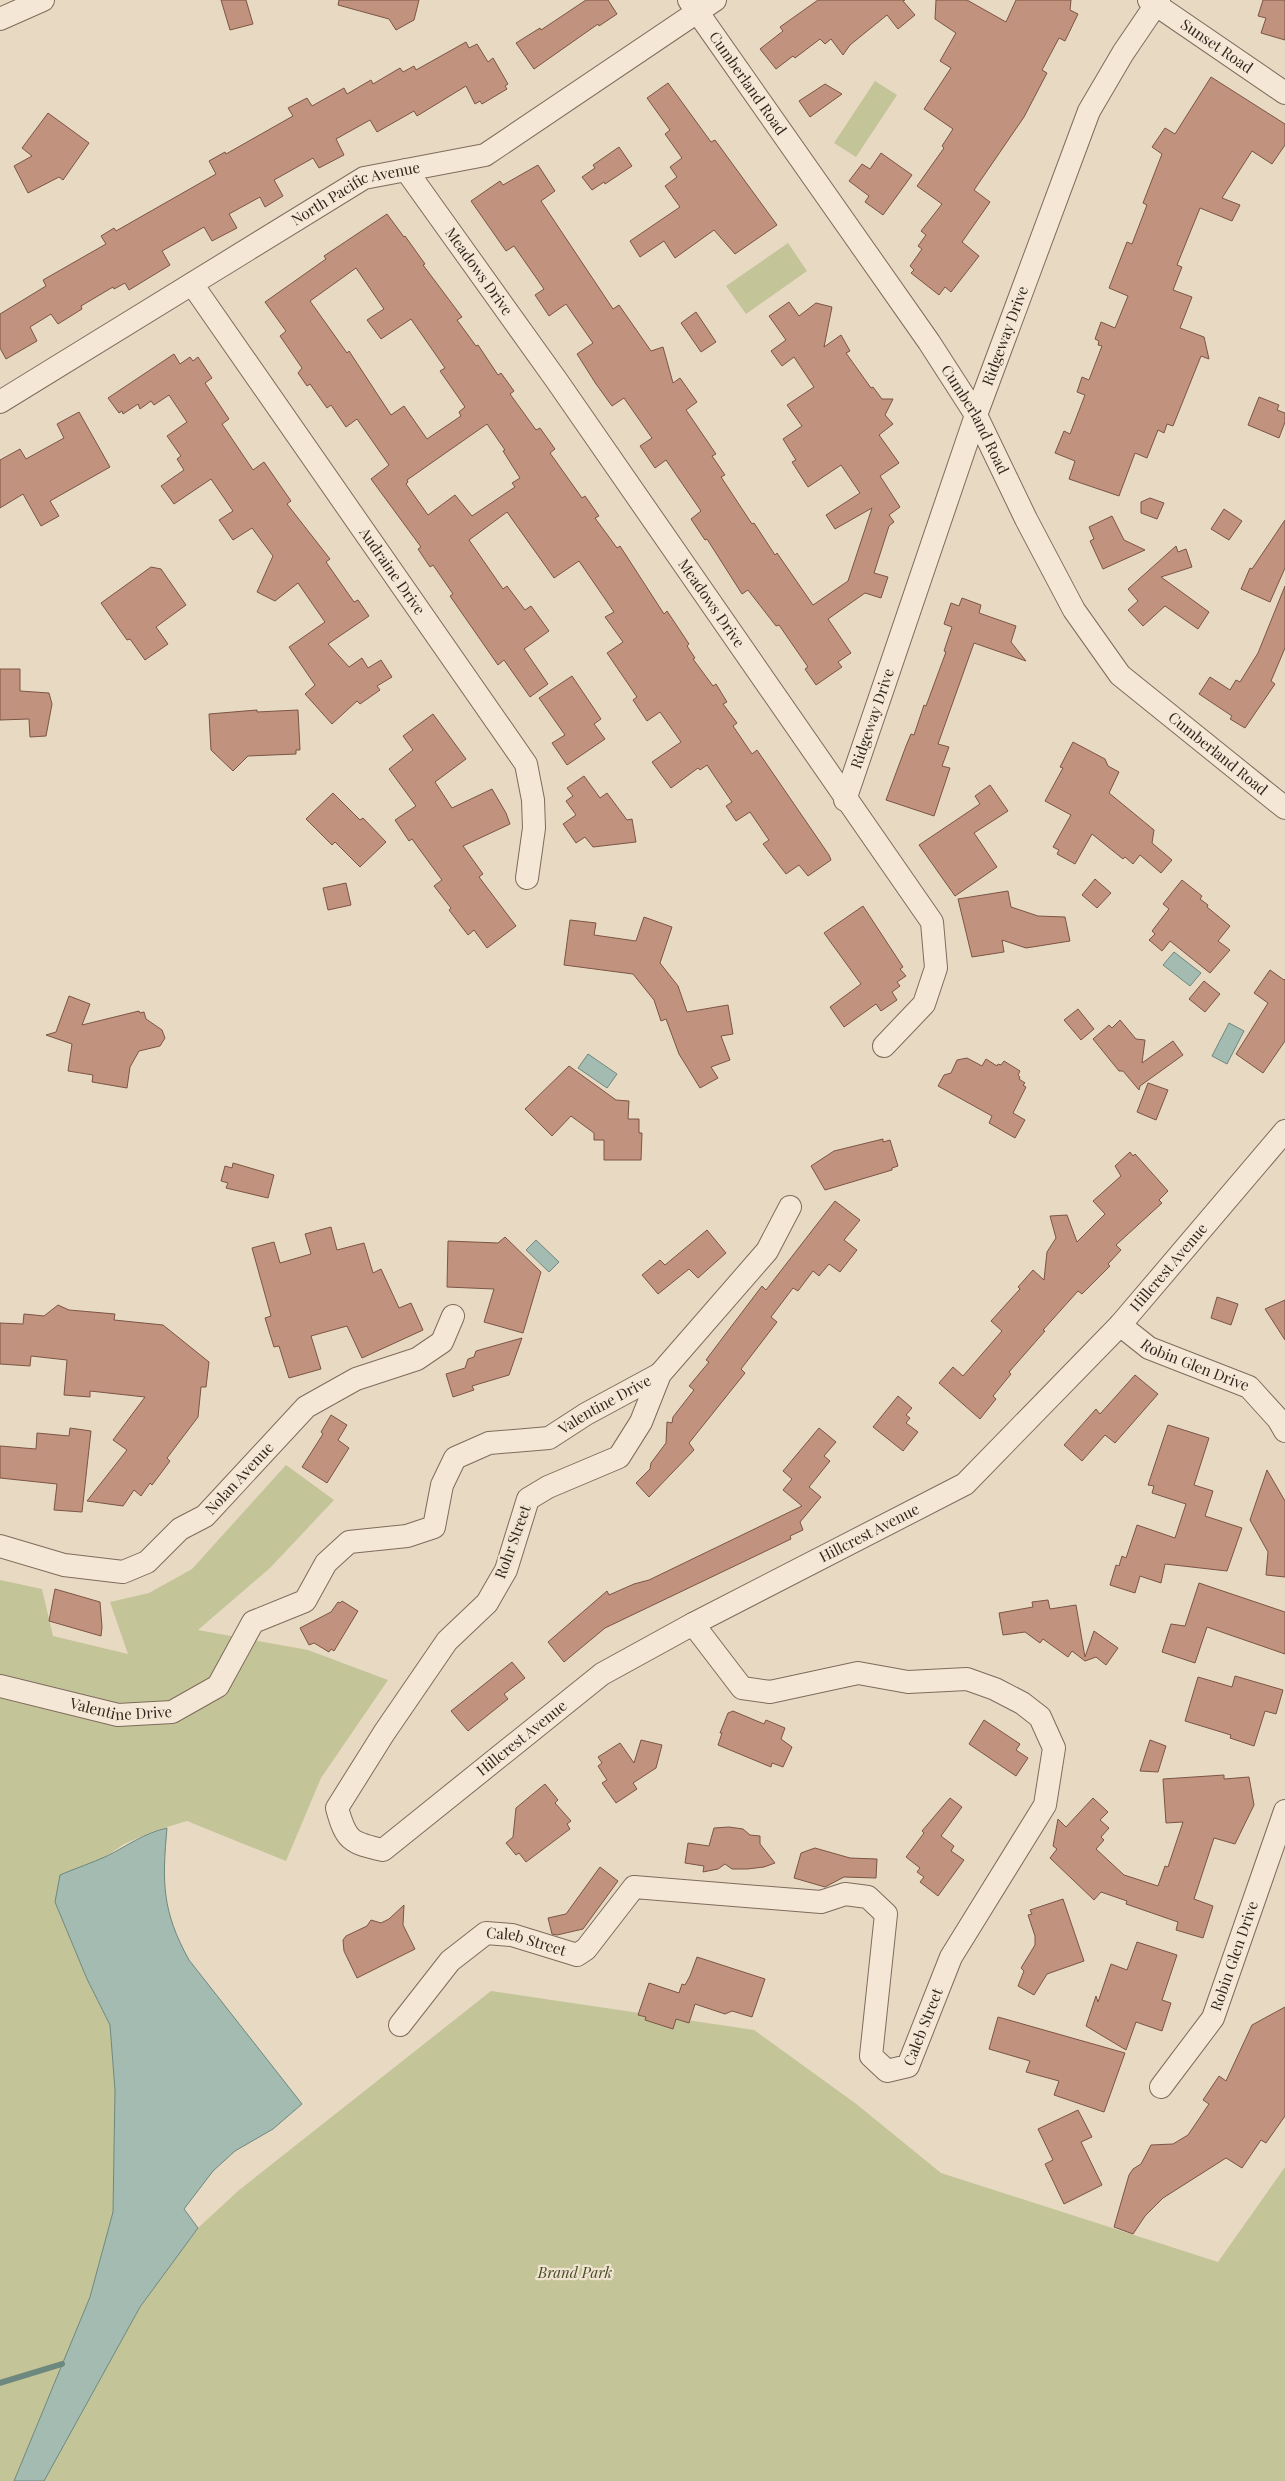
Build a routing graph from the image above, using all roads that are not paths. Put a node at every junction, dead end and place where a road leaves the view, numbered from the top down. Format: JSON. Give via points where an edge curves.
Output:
{"nodes":[{"id":1,"x":43,"y":0,"type":"edge"},
{"id":2,"x":1155,"y":1,"type":"edge"},
{"id":3,"x":701,"y":4,"type":"edge"},
{"id":4,"x":0,"y":19,"type":"edge"},
{"id":5,"x":1285,"y":93,"type":"edge"},
{"id":6,"x":406,"y":170,"type":"junction"},
{"id":7,"x":192,"y":284,"type":"junction"},
{"id":8,"x":0,"y":402,"type":"edge"},
{"id":9,"x":976,"y":415,"type":"junction"},
{"id":10,"x":845,"y":800,"type":"junction"},
{"id":11,"x":1285,"y":808,"type":"edge"},
{"id":12,"x":527,"y":878,"type":"dead end"},
{"id":13,"x":884,"y":1046,"type":"dead end"},
{"id":14,"x":1285,"y":1131,"type":"edge"},
{"id":15,"x":790,"y":1207,"type":"dead end"},
{"id":16,"x":454,"y":1316,"type":"dead end"},
{"id":17,"x":1120,"y":1325,"type":"junction"},
{"id":18,"x":660,"y":1374,"type":"junction"},
{"id":19,"x":1285,"y":1431,"type":"edge"},
{"id":20,"x":0,"y":1546,"type":"edge"},
{"id":21,"x":693,"y":1624,"type":"junction"},
{"id":22,"x":0,"y":1686,"type":"edge"},
{"id":23,"x":1285,"y":1811,"type":"edge"},
{"id":24,"x":383,"y":1850,"type":"joint"},
{"id":25,"x":400,"y":2025,"type":"dead end"},
{"id":26,"x":1161,"y":2087,"type":"dead end"}],
"edges":[{"from":1,"to":4,"type":"street"},
{"from":2,"to":5,"type":"street","name":"Sunset Road"},
{"from":2,"to":9,"type":"street","name":"Ridgeway Drive","via":[[1089,111]]},
{"from":3,"to":6,"type":"street","name":"North Pacific Avenue","via":[[485,155]]},
{"from":3,"to":9,"type":"street","name":"Cumberland Road"},
{"from":6,"to":7,"type":"street","name":"North Pacific Avenue","via":[[364,178]]},
{"from":6,"to":10,"type":"street","name":"Meadows Drive","via":[[557,381]]},
{"from":7,"to":8,"type":"street","name":"North Pacific Avenue"},
{"from":7,"to":12,"type":"street","name":"Audraine Drive","via":[[526,764],[534,828]]},
{"from":9,"to":10,"type":"street","name":"Ridgeway Drive"},
{"from":9,"to":11,"type":"street","name":"Cumberland Road","via":[[1074,610],[1120,675]]},
{"from":10,"to":13,"type":"street","name":"Meadows Drive","via":[[932,922],[936,968],[924,1004]]},
{"from":14,"to":17,"type":"street","name":"Hillcrest Avenue"},
{"from":15,"to":18,"type":"street","name":"Rohr Street","via":[[767,1251]]},
{"from":16,"to":20,"type":"street","name":"Nolan Avenue","via":[[442,1342],[417,1359],[356,1379],[306,1407],[205,1516],[180,1529],[147,1562],[122,1572],[64,1565]]},
{"from":17,"to":19,"type":"street","name":"Robin Glen Drive","via":[[1149,1348],[1249,1388],[1278,1418]]},
{"from":17,"to":21,"type":"street","name":"Hillcrest Avenue","via":[[965,1484]]},
{"from":18,"to":22,"type":"street","name":"Valentine Drive","via":[[549,1438],[489,1443],[455,1458],[442,1485],[434,1527],[407,1536],[349,1542],[326,1563],[305,1601],[253,1622],[218,1686],[172,1712],[118,1715]]},
{"from":18,"to":24,"type":"street","name":"Rohr Street","via":[[641,1422],[619,1457],[548,1487],[528,1499],[506,1570],[486,1603],[447,1641],[337,1808],[343,1829],[356,1844]]},
{"from":21,"to":24,"type":"street","name":"Hillcrest Avenue","via":[[602,1674]]},
{"from":21,"to":25,"type":"street","name":"Caleb Street","via":[[742,1688],[770,1692],[858,1673],[908,1682],[967,1679],[1022,1703],[1040,1717],[1054,1748],[1045,1805],[951,1957],[908,2066],[887,2071],[871,2056],[886,1914],[868,1897],[845,1894],[821,1902],[634,1887],[586,1949],[576,1954],[512,1934],[486,1933],[450,1961]]},
{"from":23,"to":26,"type":"street","name":"Robin Glen Drive","via":[[1213,2018]]}]}
